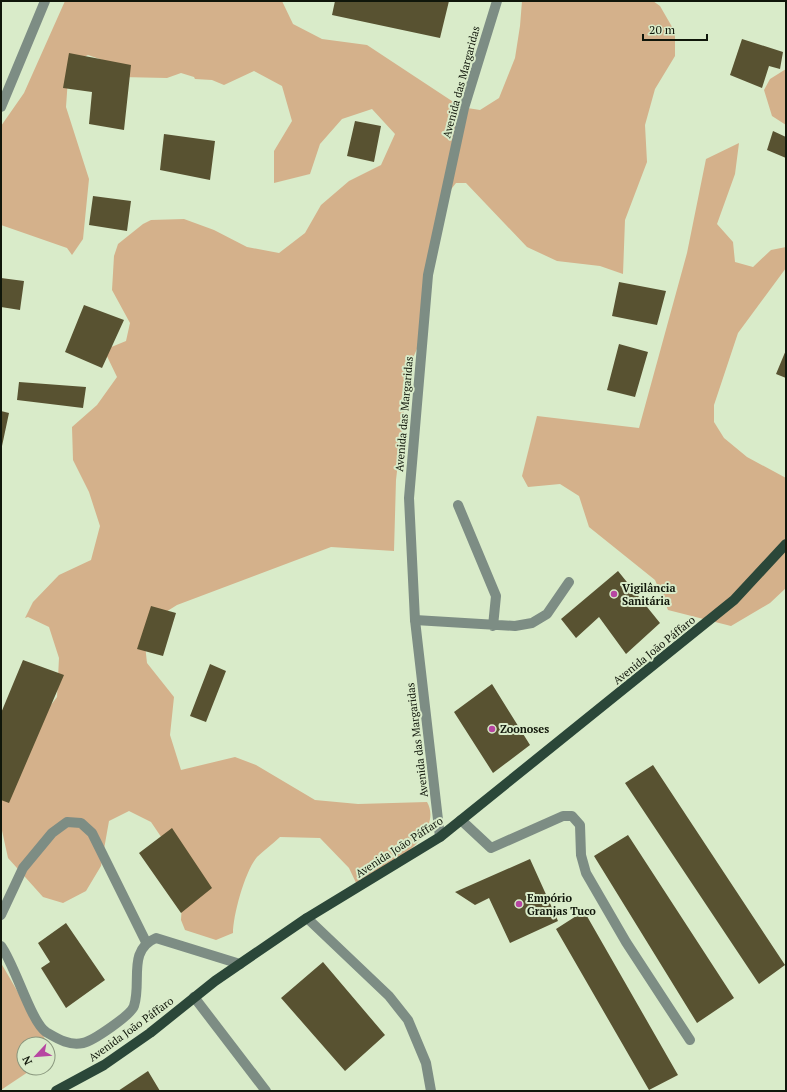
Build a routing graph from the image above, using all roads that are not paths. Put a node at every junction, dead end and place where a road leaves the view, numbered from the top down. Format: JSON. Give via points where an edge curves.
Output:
{"nodes":[{"id":1,"x":45,"y":1,"type":"edge"},
{"id":2,"x":497,"y":1,"type":"edge"},
{"id":3,"x":1,"y":107,"type":"edge"},
{"id":4,"x":458,"y":505,"type":"dead end"},
{"id":5,"x":786,"y":544,"type":"edge"},
{"id":6,"x":568,"y":582,"type":"dead end"},
{"id":7,"x":415,"y":620,"type":"junction"},
{"id":8,"x":493,"y":626,"type":"junction"},
{"id":9,"x":461,"y":820,"type":"junction"},
{"id":10,"x":440,"y":837,"type":"junction"},
{"id":11,"x":1,"y":915,"type":"edge"},
{"id":12,"x":307,"y":918,"type":"junction"},
{"id":13,"x":146,"y":942,"type":"junction"},
{"id":14,"x":1,"y":946,"type":"edge"},
{"id":15,"x":240,"y":964,"type":"junction"},
{"id":16,"x":194,"y":997,"type":"junction"},
{"id":17,"x":690,"y":1040,"type":"dead end"},
{"id":18,"x":56,"y":1091,"type":"edge"},
{"id":19,"x":266,"y":1091,"type":"edge"},
{"id":20,"x":431,"y":1091,"type":"edge"}],
"edges":[{"from":1,"to":3,"type":"street"},
{"from":2,"to":7,"type":"street","name":"Avenida das Margaridas","via":[[464,108],[428,275],[409,498]]},
{"from":4,"to":8,"type":"street","via":[[496,596]]},
{"from":5,"to":9,"type":"main road","name":"Avenida João Páffaro","via":[[734,600]]},
{"from":6,"to":8,"type":"street","via":[[547,614],[532,623]]},
{"from":7,"to":8,"type":"street"},
{"from":7,"to":10,"type":"street","name":"Avenida das Margaridas"},
{"from":9,"to":10,"type":"main road","name":"Avenida João Páffaro"},
{"from":9,"to":17,"type":"street","via":[[491,848],[563,816],[572,816],[580,825],[581,855],[586,873],[626,942]]},
{"from":10,"to":12,"type":"main road","name":"Avenida João Páffaro"},
{"from":11,"to":13,"type":"street","via":[[23,868],[52,833],[67,822],[81,823],[92,834]]},
{"from":12,"to":15,"type":"main road","name":"Avenida João Páffaro"},
{"from":12,"to":20,"type":"street","via":[[389,996],[408,1020],[426,1063]]},
{"from":13,"to":14,"type":"street","via":[[139,954],[134,1007],[117,1024],[84,1043],[62,1042],[41,1029]]},
{"from":13,"to":15,"type":"street","via":[[156,938]]},
{"from":15,"to":16,"type":"main road","name":"Avenida João Páffaro"},
{"from":16,"to":18,"type":"main road","name":"Avenida João Páffaro","via":[[104,1066]]},
{"from":16,"to":19,"type":"street"}]}
